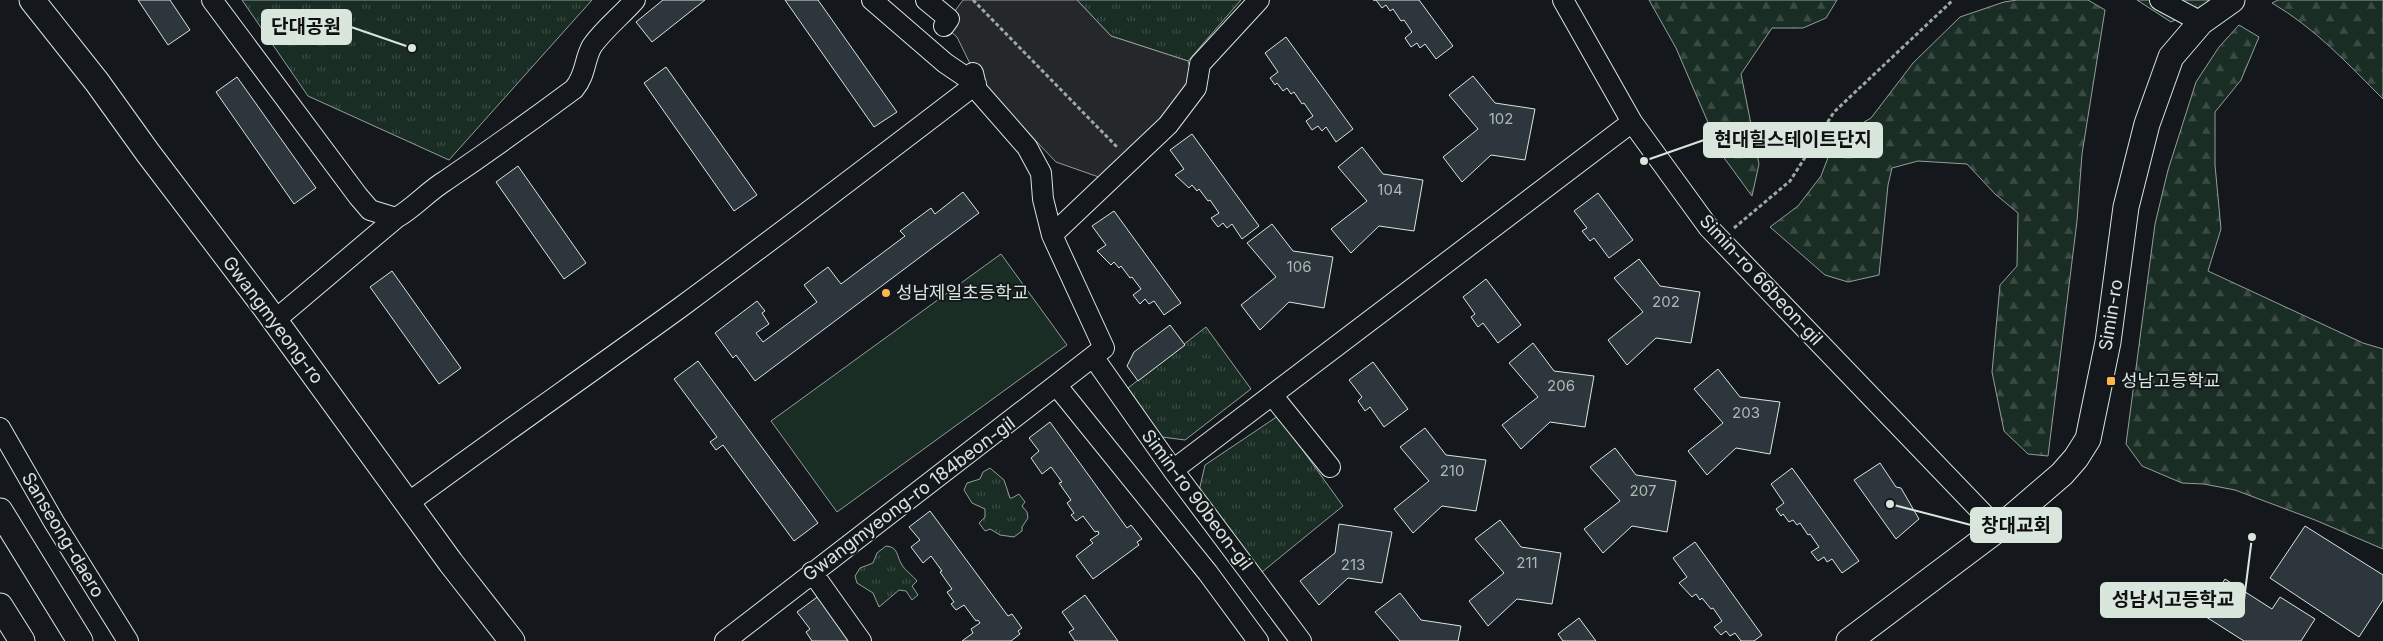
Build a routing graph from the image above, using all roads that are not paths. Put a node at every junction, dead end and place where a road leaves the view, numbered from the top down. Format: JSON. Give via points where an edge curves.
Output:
{"nodes":[{"id":1,"x":32,"y":0,"type":"edge"},
{"id":2,"x":212,"y":0,"type":"edge"},
{"id":3,"x":635,"y":0,"type":"edge"},
{"id":4,"x":872,"y":0,"type":"edge"},
{"id":5,"x":926,"y":0,"type":"edge"},
{"id":6,"x":1259,"y":0,"type":"edge"},
{"id":7,"x":1563,"y":0,"type":"edge"},
{"id":8,"x":2160,"y":0,"type":"edge"},
{"id":9,"x":2232,"y":0,"type":"edge"},
{"id":10,"x":2201,"y":22,"type":"junction"},
{"id":11,"x":944,"y":26,"type":"dead end"},
{"id":12,"x":969,"y":62,"type":"dead end"},
{"id":13,"x":976,"y":84,"type":"junction"},
{"id":14,"x":1632,"y":122,"type":"junction"},
{"id":15,"x":396,"y":218,"type":"junction"},
{"id":16,"x":1052,"y":236,"type":"junction"},
{"id":17,"x":274,"y":321,"type":"junction"},
{"id":18,"x":1094,"y":358,"type":"junction"},
{"id":19,"x":1057,"y":386,"type":"junction"},
{"id":20,"x":1272,"y":395,"type":"junction"},
{"id":21,"x":0,"y":428,"type":"edge"},
{"id":22,"x":1330,"y":467,"type":"dead end"},
{"id":23,"x":1173,"y":470,"type":"junction"},
{"id":24,"x":408,"y":503,"type":"junction"},
{"id":25,"x":0,"y":511,"type":"edge"},
{"id":26,"x":1998,"y":529,"type":"junction"},
{"id":27,"x":812,"y":572,"type":"junction"},
{"id":28,"x":0,"y":606,"type":"edge"},
{"id":29,"x":22,"y":641,"type":"edge"},
{"id":30,"x":80,"y":641,"type":"edge"},
{"id":31,"x":128,"y":641,"type":"edge"},
{"id":32,"x":512,"y":641,"type":"edge"},
{"id":33,"x":725,"y":641,"type":"edge"},
{"id":34,"x":861,"y":641,"type":"edge"},
{"id":35,"x":1258,"y":641,"type":"edge"},
{"id":36,"x":1301,"y":641,"type":"edge"},
{"id":37,"x":1849,"y":641,"type":"edge"}],
"edges":[{"from":1,"to":17,"type":"main road","name":"Gwangmyeong-ro","via":[[97,82]]},
{"from":2,"to":15,"type":"street","via":[[358,196],[370,210]]},
{"from":3,"to":15,"type":"street","via":[[591,48],[581,80],[574,89]]},
{"from":4,"to":13,"type":"street","via":[[945,63]]},
{"from":5,"to":11,"type":"street","via":[[949,19]]},
{"from":6,"to":16,"type":"street","via":[[1200,64],[1196,88],[1168,125]]},
{"from":7,"to":14,"type":"street","name":"Simin-ro 66beon-gil"},
{"from":8,"to":10,"type":"street"},
{"from":9,"to":10,"type":"main road","name":"Simin-ro"},
{"from":10,"to":26,"type":"main road","name":"Simin-ro","via":[[2171,57],[2147,124],[2126,207],[2108,342],[2088,439],[2062,474]]},
{"from":12,"to":13,"type":"street"},
{"from":13,"to":16,"type":"street","via":[[1027,147],[1041,173],[1043,199]]},
{"from":13,"to":24,"type":"street","via":[[679,308]]},
{"from":14,"to":20,"type":"street"},
{"from":14,"to":26,"type":"street","name":"Simin-ro 66beon-gil","via":[[1709,228]]},
{"from":15,"to":17,"type":"street"},
{"from":16,"to":18,"type":"street","via":[[1104,348]]},
{"from":17,"to":24,"type":"main road","name":"Gwangmyeong-ro"},
{"from":18,"to":19,"type":"street","name":"Gwangmyeong-ro 184beon-gil"},
{"from":18,"to":23,"type":"street","name":"Simin-ro 90beon-gil"},
{"from":19,"to":27,"type":"street","name":"Gwangmyeong-ro 184beon-gil"},
{"from":19,"to":35,"type":"street","via":[[1208,573]]},
{"from":20,"to":22,"type":"street"},
{"from":20,"to":23,"type":"street"},
{"from":21,"to":31,"type":"street","name":"Sanseong-daero"},
{"from":23,"to":36,"type":"street","name":"Simin-ro 90beon-gil"},
{"from":24,"to":32,"type":"main road","name":"Gwangmyeong-ro"},
{"from":25,"to":30,"type":"main road"},
{"from":26,"to":37,"type":"main road","name":"Simin-ro"},
{"from":27,"to":33,"type":"street","name":"Gwangmyeong-ro 184beon-gil"},
{"from":27,"to":34,"type":"street"},
{"from":28,"to":29,"type":"main road"}]}
